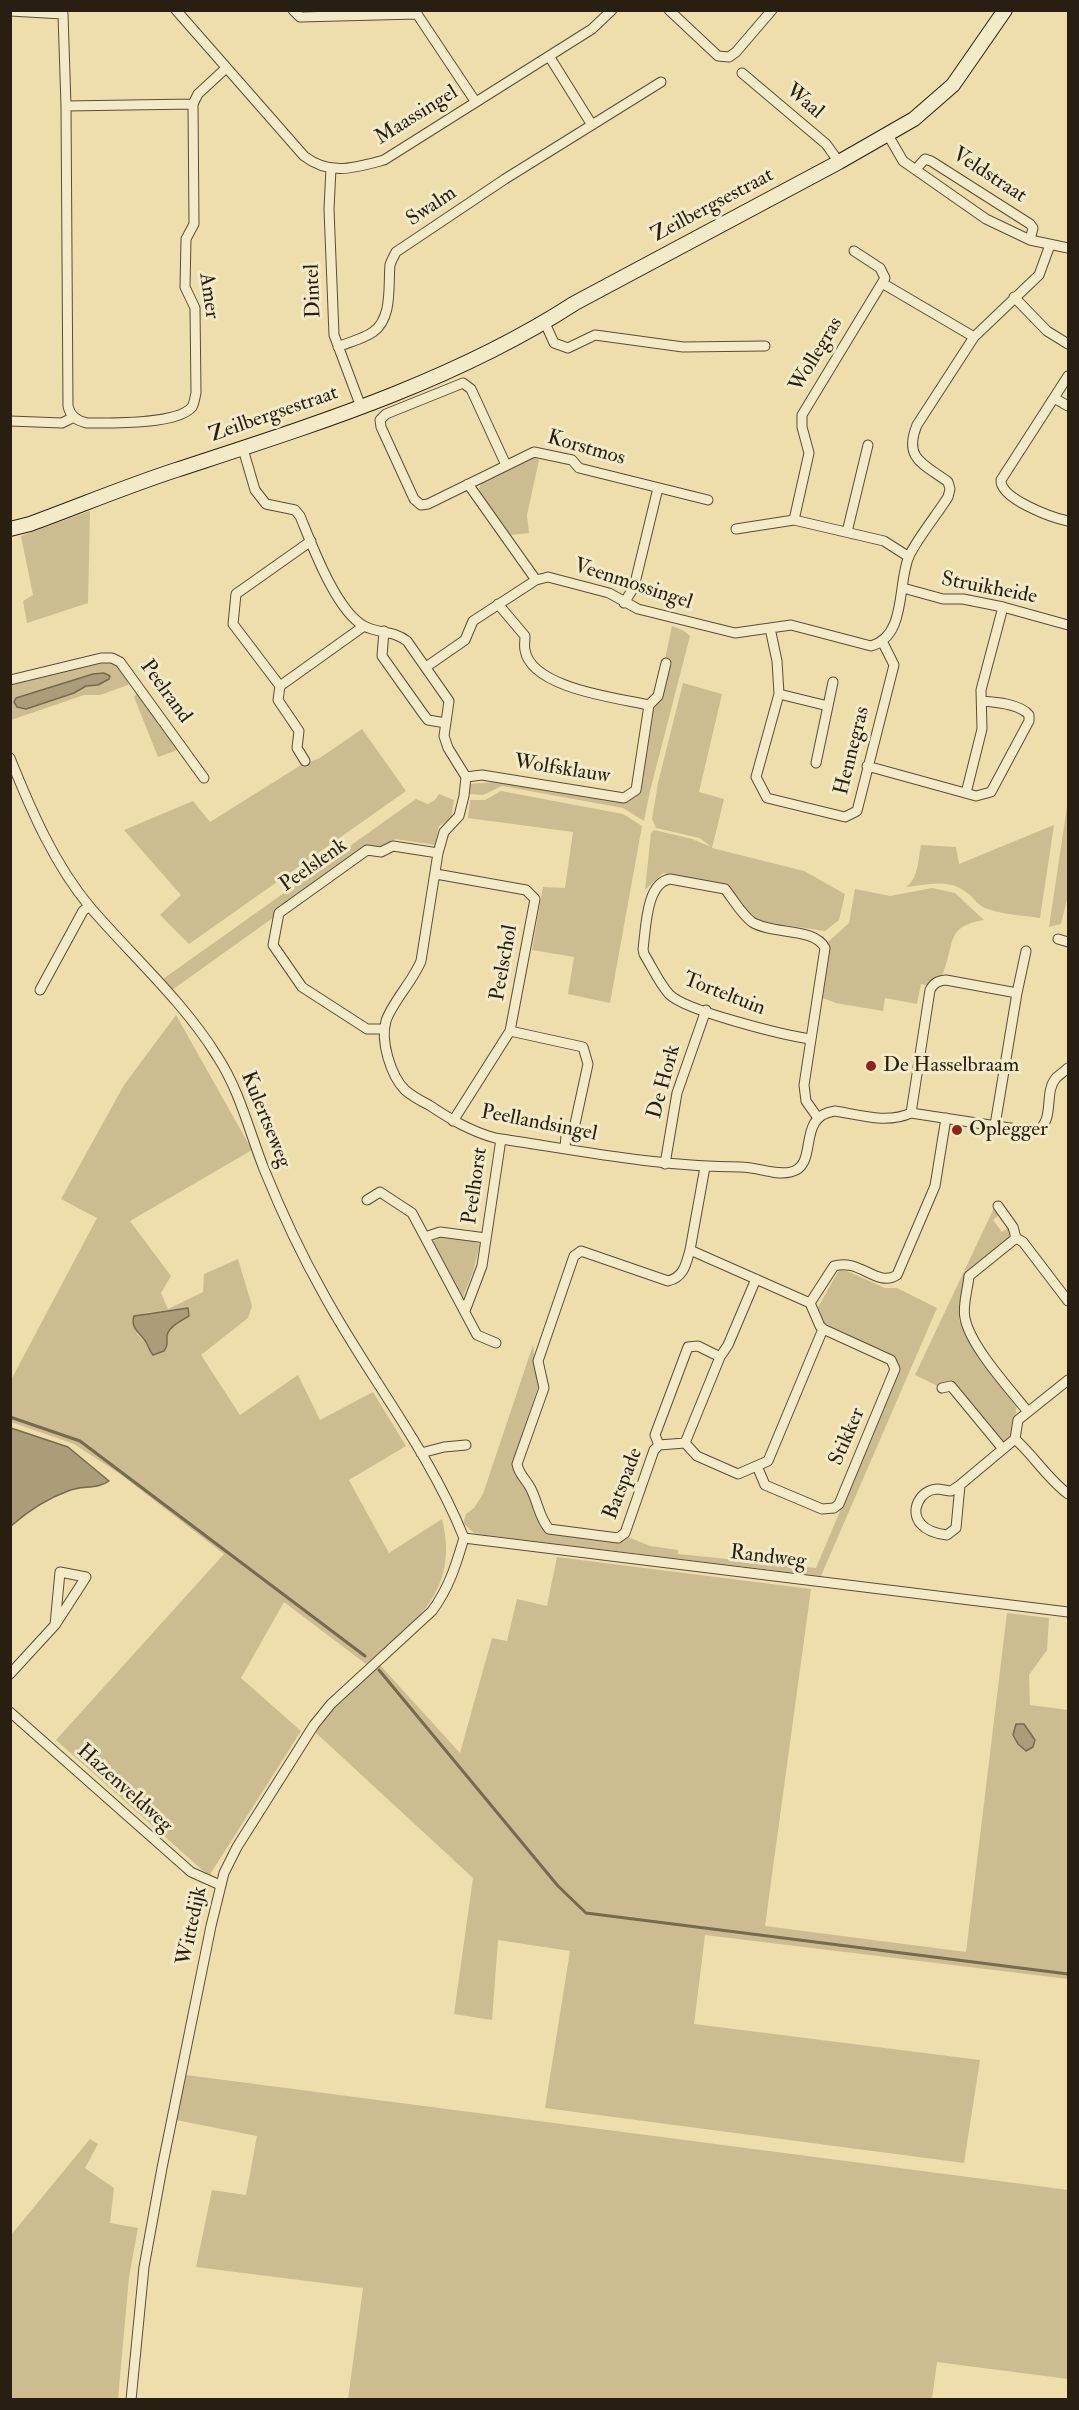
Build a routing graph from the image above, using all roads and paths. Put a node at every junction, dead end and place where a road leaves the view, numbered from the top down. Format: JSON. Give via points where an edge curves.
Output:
{"nodes":[{"id":1,"x":176,"y":10,"type":"edge"},
{"id":2,"x":293,"y":10,"type":"edge"},
{"id":3,"x":612,"y":10,"type":"edge"},
{"id":4,"x":669,"y":10,"type":"edge"},
{"id":5,"x":772,"y":10,"type":"edge"},
{"id":6,"x":1005,"y":10,"type":"edge"},
{"id":7,"x":10,"y":11,"type":"edge"},
{"id":8,"x":417,"y":12,"type":"edge"},
{"id":9,"x":549,"y":56,"type":"junction"},
{"id":10,"x":225,"y":69,"type":"junction"},
{"id":11,"x":742,"y":74,"type":"dead end"},
{"id":12,"x":660,"y":82,"type":"dead end"},
{"id":13,"x":475,"y":101,"type":"junction"},
{"id":14,"x":193,"y":104,"type":"junction"},
{"id":15,"x":66,"y":106,"type":"junction"},
{"id":16,"x":592,"y":124,"type":"junction"},
{"id":17,"x":888,"y":135,"type":"junction"},
{"id":18,"x":839,"y":162,"type":"junction"},
{"id":19,"x":331,"y":168,"type":"junction"},
{"id":20,"x":916,"y":170,"type":"junction"},
{"id":21,"x":1030,"y":240,"type":"junction"},
{"id":22,"x":1050,"y":245,"type":"junction"},
{"id":23,"x":1068,"y":248,"type":"edge"},
{"id":24,"x":854,"y":251,"type":"dead end"},
{"id":25,"x":882,"y":283,"type":"junction"},
{"id":26,"x":1014,"y":297,"type":"junction"},
{"id":27,"x":544,"y":322,"type":"junction"},
{"id":28,"x":974,"y":337,"type":"junction"},
{"id":29,"x":1068,"y":344,"type":"edge"},
{"id":30,"x":765,"y":346,"type":"dead end"},
{"id":31,"x":338,"y":347,"type":"junction"},
{"id":32,"x":1068,"y":376,"type":"edge"},
{"id":33,"x":1054,"y":398,"type":"junction"},
{"id":34,"x":1068,"y":406,"type":"edge"},
{"id":35,"x":361,"y":407,"type":"junction"},
{"id":36,"x":74,"y":417,"type":"junction"},
{"id":37,"x":10,"y":421,"type":"edge"},
{"id":38,"x":868,"y":445,"type":"dead end"},
{"id":39,"x":243,"y":449,"type":"junction"},
{"id":40,"x":506,"y":465,"type":"junction"},
{"id":41,"x":468,"y":484,"type":"junction"},
{"id":42,"x":658,"y":488,"type":"junction"},
{"id":43,"x":708,"y":500,"type":"dead end"},
{"id":44,"x":794,"y":520,"type":"junction"},
{"id":45,"x":1068,"y":521,"type":"edge"},
{"id":46,"x":10,"y":529,"type":"edge"},
{"id":47,"x":736,"y":530,"type":"dead end"},
{"id":48,"x":847,"y":532,"type":"junction"},
{"id":49,"x":310,"y":541,"type":"junction"},
{"id":50,"x":909,"y":557,"type":"junction"},
{"id":51,"x":536,"y":580,"type":"junction"},
{"id":52,"x":903,"y":588,"type":"junction"},
{"id":53,"x":624,"y":603,"type":"junction"},
{"id":54,"x":498,"y":604,"type":"junction"},
{"id":55,"x":1003,"y":607,"type":"junction"},
{"id":56,"x":1068,"y":625,"type":"edge"},
{"id":57,"x":364,"y":626,"type":"junction"},
{"id":58,"x":770,"y":628,"type":"junction"},
{"id":59,"x":384,"y":631,"type":"junction"},
{"id":60,"x":883,"y":643,"type":"junction"},
{"id":61,"x":666,"y":663,"type":"dead end"},
{"id":62,"x":426,"y":667,"type":"junction"},
{"id":63,"x":10,"y":680,"type":"edge"},
{"id":64,"x":833,"y":682,"type":"dead end"},
{"id":65,"x":280,"y":686,"type":"junction"},
{"id":66,"x":779,"y":694,"type":"junction"},
{"id":67,"x":982,"y":701,"type":"junction"},
{"id":68,"x":649,"y":705,"type":"junction"},
{"id":69,"x":828,"y":706,"type":"junction"},
{"id":70,"x":446,"y":723,"type":"junction"},
{"id":71,"x":10,"y":758,"type":"edge"},
{"id":72,"x":305,"y":761,"type":"dead end"},
{"id":73,"x":816,"y":763,"type":"dead end"},
{"id":74,"x":867,"y":766,"type":"junction"},
{"id":75,"x":466,"y":777,"type":"junction"},
{"id":76,"x":204,"y":778,"type":"dead end"},
{"id":77,"x":966,"y":793,"type":"junction"},
{"id":78,"x":438,"y":853,"type":"junction"},
{"id":79,"x":436,"y":874,"type":"junction"},
{"id":80,"x":89,"y":906,"type":"junction"},
{"id":81,"x":1058,"y":939,"type":"dead end"},
{"id":82,"x":1068,"y":942,"type":"edge"},
{"id":83,"x":1026,"y":951,"type":"dead end"},
{"id":84,"x":40,"y":990,"type":"dead end"},
{"id":85,"x":1017,"y":993,"type":"junction"},
{"id":86,"x":706,"y":1011,"type":"junction"},
{"id":87,"x":384,"y":1029,"type":"junction"},
{"id":88,"x":510,"y":1031,"type":"junction"},
{"id":89,"x":810,"y":1039,"type":"junction"},
{"id":90,"x":1068,"y":1068,"type":"edge"},
{"id":91,"x":911,"y":1113,"type":"junction"},
{"id":92,"x":818,"y":1118,"type":"junction"},
{"id":93,"x":946,"y":1118,"type":"junction"},
{"id":94,"x":453,"y":1121,"type":"junction"},
{"id":95,"x":995,"y":1125,"type":"junction"},
{"id":96,"x":501,"y":1139,"type":"junction"},
{"id":97,"x":565,"y":1148,"type":"junction"},
{"id":98,"x":664,"y":1164,"type":"junction"},
{"id":99,"x":705,"y":1167,"type":"junction"},
{"id":100,"x":367,"y":1200,"type":"dead end"},
{"id":101,"x":998,"y":1206,"type":"dead end"},
{"id":102,"x":425,"y":1237,"type":"junction"},
{"id":103,"x":486,"y":1238,"type":"junction"},
{"id":104,"x":1016,"y":1238,"type":"junction"},
{"id":105,"x":690,"y":1250,"type":"junction"},
{"id":106,"x":756,"y":1279,"type":"junction"},
{"id":107,"x":1068,"y":1301,"type":"edge"},
{"id":108,"x":810,"y":1304,"type":"junction"},
{"id":109,"x":465,"y":1311,"type":"junction"},
{"id":110,"x":823,"y":1329,"type":"junction"},
{"id":111,"x":496,"y":1344,"type":"dead end"},
{"id":112,"x":720,"y":1357,"type":"junction"},
{"id":113,"x":1068,"y":1380,"type":"edge"},
{"id":114,"x":942,"y":1388,"type":"dead end"},
{"id":115,"x":1028,"y":1412,"type":"junction"},
{"id":116,"x":1016,"y":1438,"type":"junction"},
{"id":117,"x":685,"y":1443,"type":"junction"},
{"id":118,"x":466,"y":1445,"type":"dead end"},
{"id":119,"x":659,"y":1445,"type":"junction"},
{"id":120,"x":1003,"y":1449,"type":"junction"},
{"id":121,"x":421,"y":1453,"type":"junction"},
{"id":122,"x":757,"y":1466,"type":"junction"},
{"id":123,"x":960,"y":1485,"type":"junction"},
{"id":124,"x":1068,"y":1494,"type":"edge"},
{"id":125,"x":464,"y":1538,"type":"junction"},
{"id":126,"x":1068,"y":1612,"type":"edge"},
{"id":127,"x":55,"y":1624,"type":"junction"},
{"id":128,"x":10,"y":1674,"type":"edge"},
{"id":129,"x":10,"y":1712,"type":"edge"},
{"id":130,"x":220,"y":1885,"type":"junction"},
{"id":131,"x":131,"y":2400,"type":"edge"}],
"edges":[{"from":1,"to":10,"type":"street","name":"Maassingel"},
{"from":2,"to":8,"type":"street","via":[[300,17]]},
{"from":3,"to":9,"type":"street","name":"Maassingel","via":[[592,29]]},
{"from":4,"to":5,"type":"street","via":[[718,56],[729,57]]},
{"from":6,"to":17,"type":"street","name":"Zeilbergsestraat","via":[[953,85],[914,119]]},
{"from":7,"to":15,"type":"street","via":[[63,14]]},
{"from":8,"to":13,"type":"street"},
{"from":9,"to":13,"type":"street","name":"Maassingel"},
{"from":9,"to":16,"type":"street"},
{"from":10,"to":14,"type":"street","via":[[198,94]]},
{"from":10,"to":19,"type":"street","name":"Maassingel","via":[[304,156]]},
{"from":11,"to":18,"type":"street","name":"Waal","via":[[826,144]]},
{"from":12,"to":16,"type":"street","name":"Swalm"},
{"from":13,"to":19,"type":"street","name":"Maassingel","via":[[384,160],[353,168]]},
{"from":14,"to":15,"type":"street"},
{"from":14,"to":36,"type":"street","name":"Amer","via":[[194,224],[186,238],[185,287],[195,308],[196,393],[192,407],[179,415],[151,422],[87,423]]},
{"from":15,"to":36,"type":"street","via":[[68,406]]},
{"from":16,"to":31,"type":"street","name":"Swalm","via":[[396,252],[390,264],[386,313],[380,323],[374,332]]},
{"from":17,"to":18,"type":"street","name":"Zeilbergsestraat"},
{"from":17,"to":20,"type":"street","name":"Veldstraat","via":[[903,161]]},
{"from":18,"to":27,"type":"street","name":"Zeilbergsestraat"},
{"from":19,"to":31,"type":"street","name":"Dintel","via":[[329,209],[334,335]]},
{"from":20,"to":21,"type":"street","name":"Veldstraat","via":[[986,219]]},
{"from":20,"to":21,"type":"street","name":"Veldstraat","via":[[925,159],[932,161],[1030,224]]},
{"from":21,"to":22,"type":"street","name":"Veldstraat"},
{"from":22,"to":23,"type":"street","name":"Veldstraat"},
{"from":22,"to":26,"type":"street","via":[[1039,275]]},
{"from":24,"to":25,"type":"street","via":[[880,268],[885,278]]},
{"from":25,"to":28,"type":"street"},
{"from":25,"to":44,"type":"street","name":"Wollegras","via":[[802,416],[809,453]]},
{"from":26,"to":28,"type":"street"},
{"from":26,"to":29,"type":"street","via":[[1047,331]]},
{"from":27,"to":30,"type":"street","via":[[554,343],[568,348],[596,335],[682,347]]},
{"from":27,"to":35,"type":"street","name":"Zeilbergsestraat","via":[[459,366]]},
{"from":28,"to":50,"type":"street","via":[[912,436],[915,457],[948,482],[950,489]]},
{"from":31,"to":35,"type":"street","name":"Dintel"},
{"from":32,"to":33,"type":"street"},
{"from":33,"to":34,"type":"street"},
{"from":33,"to":45,"type":"street","via":[[1001,485],[1015,498],[1049,517]]},
{"from":35,"to":39,"type":"street","name":"Zeilbergsestraat"},
{"from":36,"to":37,"type":"street","name":"Amer","via":[[62,423]]},
{"from":38,"to":48,"type":"street"},
{"from":39,"to":46,"type":"street","name":"Zeilbergsestraat"},
{"from":39,"to":49,"type":"street","via":[[255,490],[266,504],[295,510]]},
{"from":40,"to":41,"type":"street","name":"Korstmos"},
{"from":40,"to":41,"type":"street","name":"Korstmos","via":[[471,389],[463,383],[386,414],[380,420],[414,500],[428,504]]},
{"from":40,"to":42,"type":"street","name":"Korstmos","via":[[534,452]]},
{"from":41,"to":51,"type":"street"},
{"from":42,"to":43,"type":"street","name":"Korstmos"},
{"from":42,"to":53,"type":"street","via":[[634,587]]},
{"from":44,"to":47,"type":"street"},
{"from":44,"to":48,"type":"street"},
{"from":48,"to":50,"type":"street","via":[[884,541]]},
{"from":49,"to":57,"type":"street","via":[[330,587]]},
{"from":49,"to":65,"type":"street","via":[[236,594],[233,624]]},
{"from":50,"to":52,"type":"street"},
{"from":51,"to":53,"type":"street","name":"Veenmossingel","via":[[548,577],[609,593]]},
{"from":51,"to":54,"type":"street"},
{"from":52,"to":55,"type":"street","name":"Struikheide","via":[[942,599],[963,598]]},
{"from":52,"to":60,"type":"street","via":[[892,630]]},
{"from":53,"to":58,"type":"street","name":"Veenmossingel","via":[[735,633]]},
{"from":54,"to":62,"type":"street","via":[[473,621],[465,640]]},
{"from":54,"to":68,"type":"street","via":[[525,636],[525,652],[546,678]]},
{"from":55,"to":56,"type":"street","name":"Struikheide"},
{"from":55,"to":67,"type":"street","via":[[981,690]]},
{"from":57,"to":59,"type":"street"},
{"from":57,"to":65,"type":"street"},
{"from":58,"to":60,"type":"street","name":"Veenmossingel","via":[[791,625],[872,646]]},
{"from":58,"to":66,"type":"street","name":"Hennegras"},
{"from":59,"to":62,"type":"street","via":[[407,641]]},
{"from":59,"to":70,"type":"street","via":[[382,656],[428,720]]},
{"from":60,"to":74,"type":"street","name":"Hennegras","via":[[894,665]]},
{"from":61,"to":68,"type":"street","name":"Wolfsklauw","via":[[658,696]]},
{"from":62,"to":70,"type":"street","via":[[449,701]]},
{"from":63,"to":76,"type":"street","name":"Peelrand","via":[[101,658],[120,662]]},
{"from":64,"to":69,"type":"street","name":"Hennegras"},
{"from":65,"to":72,"type":"street","via":[[278,700],[299,730],[297,747]]},
{"from":66,"to":69,"type":"street","name":"Hennegras"},
{"from":66,"to":74,"type":"street","name":"Hennegras","via":[[756,777],[767,798],[845,817],[857,811]]},
{"from":67,"to":77,"type":"street","via":[[982,729]]},
{"from":67,"to":77,"type":"street","via":[[1025,710],[1029,721],[991,792],[976,796]]},
{"from":68,"to":75,"type":"street","name":"Wolfsklauw","via":[[636,790],[624,798],[482,775]]},
{"from":69,"to":73,"type":"street","name":"Hennegras"},
{"from":70,"to":75,"type":"street","via":[[444,736],[448,748]]},
{"from":71,"to":80,"type":"street","name":"Kulertseweg","via":[[38,822]]},
{"from":74,"to":77,"type":"street"},
{"from":75,"to":78,"type":"street","via":[[459,816],[444,832]]},
{"from":78,"to":79,"type":"street"},
{"from":78,"to":87,"type":"street","name":"Peelslenk","via":[[393,846],[381,852],[367,850],[279,913],[273,945],[302,987],[367,1029]]},
{"from":79,"to":87,"type":"street","via":[[421,961]]},
{"from":79,"to":88,"type":"street","name":"Peelschol","via":[[526,890],[535,899]]},
{"from":80,"to":84,"type":"street"},
{"from":80,"to":121,"type":"street","name":"Kulertseweg","via":[[189,1017],[217,1055],[237,1091],[264,1169],[323,1294]]},
{"from":81,"to":82,"type":"street"},
{"from":83,"to":85,"type":"street"},
{"from":85,"to":91,"type":"street","via":[[946,980],[933,985]]},
{"from":85,"to":95,"type":"street"},
{"from":86,"to":89,"type":"street","name":"Torteltuin","via":[[777,1034]]},
{"from":86,"to":89,"type":"street","name":"Torteltuin","via":[[668,993],[644,954],[650,899],[662,880],[725,889],[750,921],[765,928],[815,936],[822,942],[825,948]]},
{"from":86,"to":98,"type":"street","name":"De Hork","via":[[677,1093]]},
{"from":87,"to":94,"type":"street","name":"Peellandsingel","via":[[395,1078],[406,1091]]},
{"from":88,"to":94,"type":"street","name":"Peelschol"},
{"from":88,"to":97,"type":"street","via":[[583,1047],[588,1064],[575,1124],[566,1135]]},
{"from":89,"to":92,"type":"street","name":"Torteltuin","via":[[804,1085],[806,1101]]},
{"from":90,"to":95,"type":"street","via":[[1052,1085],[1042,1128],[1030,1133]]},
{"from":91,"to":92,"type":"street","via":[[887,1119],[835,1111]]},
{"from":91,"to":93,"type":"street"},
{"from":92,"to":99,"type":"street","name":"Peellandsingel","via":[[812,1125],[805,1160],[792,1172]]},
{"from":93,"to":95,"type":"street"},
{"from":93,"to":108,"type":"street","via":[[935,1186],[897,1275],[884,1279],[851,1264],[834,1266]]},
{"from":94,"to":96,"type":"street","name":"Peellandsingel","via":[[476,1133]]},
{"from":96,"to":97,"type":"street","name":"Peellandsingel"},
{"from":96,"to":103,"type":"street","name":"Peelhorst"},
{"from":97,"to":98,"type":"street","name":"Peellandsingel"},
{"from":98,"to":99,"type":"street","name":"Peellandsingel"},
{"from":99,"to":105,"type":"street"},
{"from":100,"to":102,"type":"street","via":[[380,1192],[412,1213]]},
{"from":101,"to":104,"type":"street"},
{"from":102,"to":103,"type":"street","name":"Peelhorst","via":[[440,1232]]},
{"from":102,"to":109,"type":"street"},
{"from":103,"to":109,"type":"street","name":"Peelhorst","via":[[482,1266]]},
{"from":104,"to":107,"type":"street"},
{"from":104,"to":115,"type":"street","via":[[969,1276],[964,1315],[977,1346]]},
{"from":105,"to":106,"type":"street"},
{"from":105,"to":119,"type":"street","name":"Batspade","via":[[683,1272],[668,1281],[581,1251],[574,1256],[538,1361],[544,1388],[517,1464],[549,1529],[618,1538],[625,1533]]},
{"from":106,"to":108,"type":"street"},
{"from":106,"to":112,"type":"street"},
{"from":108,"to":110,"type":"street"},
{"from":109,"to":111,"type":"street","via":[[477,1335]]},
{"from":110,"to":122,"type":"street","via":[[768,1461]]},
{"from":110,"to":122,"type":"street","name":"Stikker","via":[[891,1360],[895,1370],[839,1504],[822,1509],[765,1485]]},
{"from":112,"to":117,"type":"street"},
{"from":112,"to":119,"type":"street","via":[[698,1346],[688,1347],[655,1435]]},
{"from":113,"to":115,"type":"street"},
{"from":114,"to":120,"type":"street","via":[[951,1386]]},
{"from":115,"to":116,"type":"street","via":[[1017,1420]]},
{"from":116,"to":120,"type":"street"},
{"from":116,"to":124,"type":"street"},
{"from":117,"to":119,"type":"street","name":"Batspade"},
{"from":117,"to":122,"type":"street","via":[[697,1456],[738,1474]]},
{"from":118,"to":121,"type":"street"},
{"from":120,"to":123,"type":"street"},
{"from":121,"to":125,"type":"street","name":"Kulertseweg"},
{"from":123,"to":123,"type":"street","via":[[956,1528],[947,1535],[921,1525],[916,1506],[927,1491],[951,1491]]},
{"from":125,"to":126,"type":"street","name":"Randweg"},
{"from":125,"to":130,"type":"street","name":"Wittedijk","via":[[441,1599],[314,1725],[237,1847]]},
{"from":127,"to":127,"type":"street","via":[[80,1586],[86,1577],[60,1572]]},
{"from":127,"to":128,"type":"street"},
{"from":129,"to":130,"type":"street","name":"Hazenveldweg","via":[[191,1872]]},
{"from":130,"to":131,"type":"street","name":"Wittedijk","via":[[144,2267]]}]}
